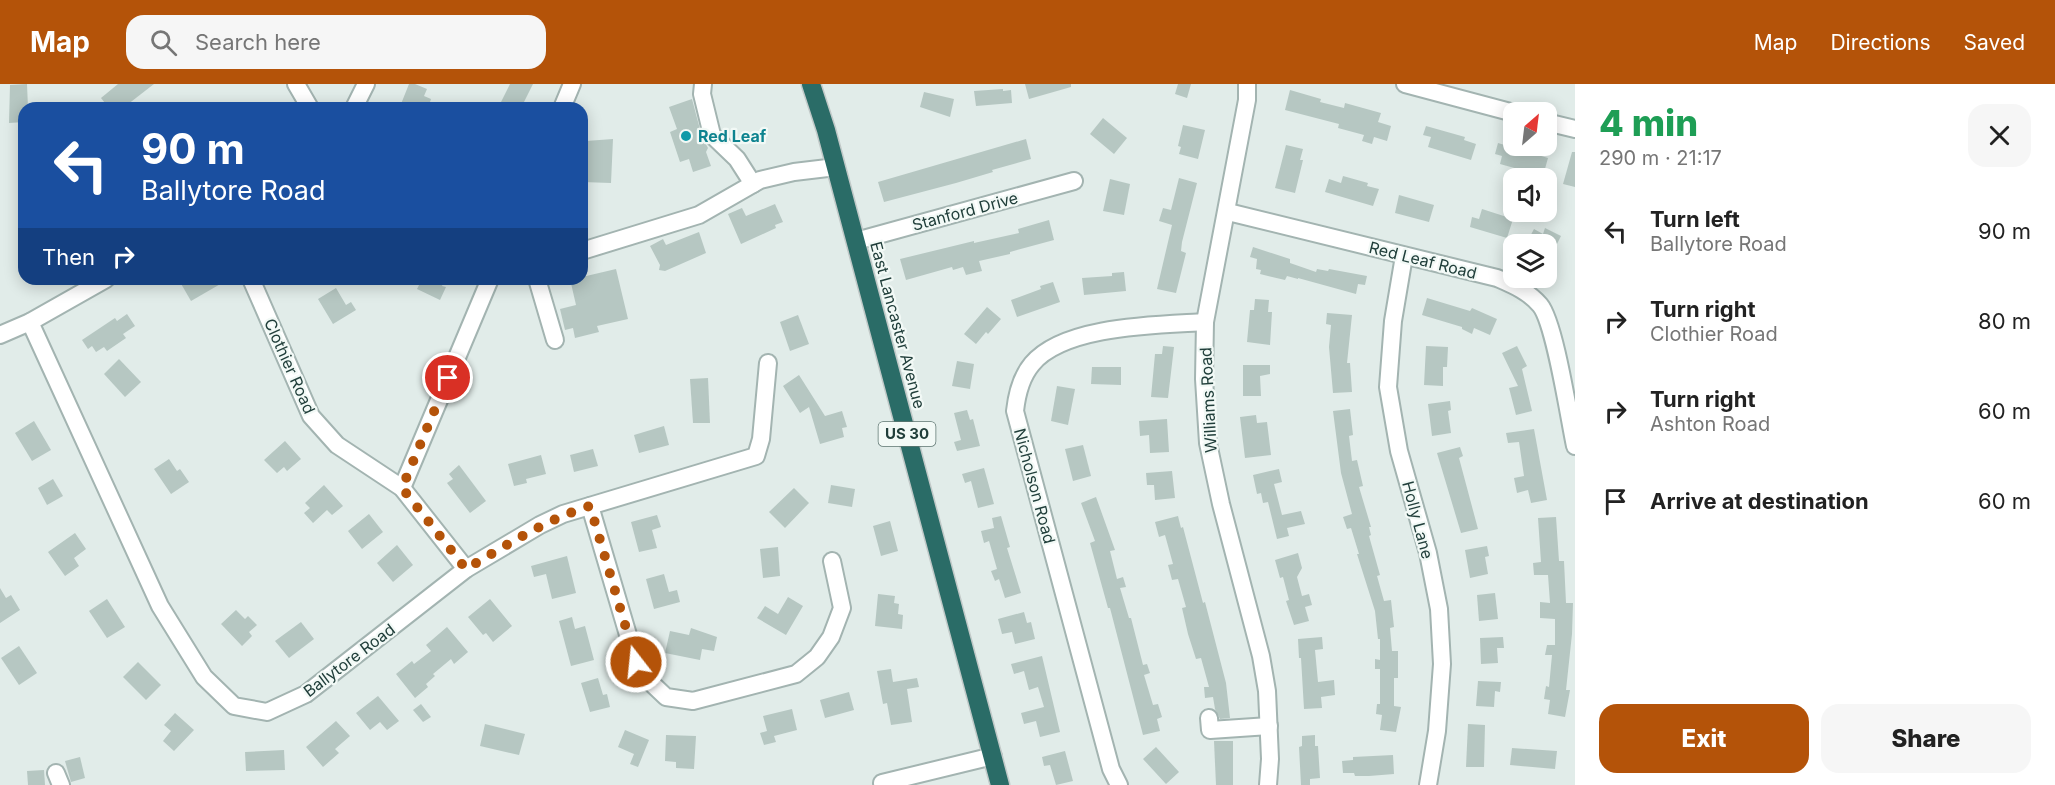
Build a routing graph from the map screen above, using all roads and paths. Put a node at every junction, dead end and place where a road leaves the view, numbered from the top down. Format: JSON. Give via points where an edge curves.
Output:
{"nodes":[{"id":1,"x":296,"y":84,"type":"edge"},
{"id":2,"x":366,"y":84,"type":"edge"},
{"id":3,"x":572,"y":84,"type":"edge"},
{"id":4,"x":704,"y":84,"type":"edge"},
{"id":5,"x":811,"y":84,"type":"edge"},
{"id":6,"x":1248,"y":84,"type":"edge"},
{"id":7,"x":1405,"y":84,"type":"edge"},
{"id":8,"x":306,"y":102,"type":"edge"},
{"id":9,"x":357,"y":102,"type":"edge"},
{"id":10,"x":564,"y":102,"type":"edge"},
{"id":11,"x":1503,"y":110,"type":"edge"},
{"id":12,"x":1557,"y":125,"type":"edge"},
{"id":13,"x":1575,"y":129,"type":"edge"},
{"id":14,"x":836,"y":167,"type":"junction"},
{"id":15,"x":1074,"y":181,"type":"dead end"},
{"id":16,"x":753,"y":184,"type":"junction"},
{"id":17,"x":1228,"y":212,"type":"junction"},
{"id":18,"x":856,"y":241,"type":"junction"},
{"id":19,"x":588,"y":249,"type":"edge"},
{"id":20,"x":1404,"y":256,"type":"junction"},
{"id":21,"x":95,"y":285,"type":"edge"},
{"id":22,"x":254,"y":285,"type":"edge"},
{"id":23,"x":487,"y":285,"type":"edge"},
{"id":24,"x":539,"y":285,"type":"edge"},
{"id":25,"x":30,"y":322,"type":"junction"},
{"id":26,"x":1205,"y":322,"type":"junction"},
{"id":27,"x":0,"y":335,"type":"edge"},
{"id":28,"x":555,"y":340,"type":"dead end"},
{"id":29,"x":768,"y":363,"type":"dead end"},
{"id":30,"x":1575,"y":446,"type":"edge"},
{"id":31,"x":402,"y":488,"type":"junction"},
{"id":32,"x":590,"y":506,"type":"junction"},
{"id":33,"x":832,"y":561,"type":"dead end"},
{"id":34,"x":466,"y":569,"type":"junction"},
{"id":35,"x":1209,"y":718,"type":"dead end"},
{"id":36,"x":1269,"y":726,"type":"junction"},
{"id":37,"x":993,"y":756,"type":"junction"},
{"id":38,"x":882,"y":783,"type":"dead end"},
{"id":39,"x":1000,"y":785,"type":"edge"},
{"id":40,"x":1119,"y":785,"type":"edge"},
{"id":41,"x":1268,"y":785,"type":"edge"},
{"id":42,"x":1428,"y":785,"type":"edge"}],
"edges":[{"from":1,"to":8,"type":"street"},
{"from":2,"to":9,"type":"street"},
{"from":3,"to":10,"type":"street"},
{"from":4,"to":16,"type":"street","via":[[702,94],[712,135],[737,159]]},
{"from":5,"to":14,"type":"highway","name":"East Lancaster Avenue","number":"US 30"},
{"from":6,"to":17,"type":"street","name":"Williams Road"},
{"from":7,"to":11,"type":"street"},
{"from":12,"to":13,"type":"street"},
{"from":14,"to":16,"type":"street","via":[[794,172]]},
{"from":14,"to":18,"type":"highway","name":"East Lancaster Avenue","number":"US 30"},
{"from":15,"to":18,"type":"street","name":"Stanford Drive"},
{"from":16,"to":19,"type":"street","via":[[699,214]]},
{"from":17,"to":20,"type":"street","name":"Red Leaf Road"},
{"from":17,"to":26,"type":"street","name":"Williams Road"},
{"from":18,"to":37,"type":"highway","name":"East Lancaster Avenue","number":"US 30"},
{"from":20,"to":30,"type":"street","name":"Red Leaf Road","via":[[1497,278],[1522,289],[1542,307]]},
{"from":20,"to":42,"type":"street","name":"Holly Lane","via":[[1393,321],[1388,387],[1399,451],[1428,553],[1439,609],[1442,664]]},
{"from":21,"to":25,"type":"street"},
{"from":22,"to":31,"type":"street","name":"Clothier Road","via":[[312,416],[337,445]]},
{"from":23,"to":31,"type":"street"},
{"from":24,"to":28,"type":"street"},
{"from":25,"to":27,"type":"street"},
{"from":25,"to":34,"type":"street","name":"Ballytore Road","via":[[160,606],[204,677],[234,706],[267,712],[306,694]]},
{"from":26,"to":36,"type":"street","name":"Williams Road","via":[[1208,443],[1261,656]]},
{"from":26,"to":40,"type":"street","name":"Nicholson Road","via":[[1119,328],[1067,342],[1034,362],[1017,395],[1015,411],[1111,769]]},
{"from":29,"to":32,"type":"street","name":"Ballytore Road","via":[[756,456]]},
{"from":31,"to":34,"type":"street","name":"Clothier Road"},
{"from":32,"to":33,"type":"street","via":[[636,662],[666,697],[693,701],[796,674],[817,657],[831,638],[842,608]]},
{"from":32,"to":34,"type":"street","name":"Ballytore Road","via":[[540,525]]},
{"from":35,"to":36,"type":"street","via":[[1210,730]]},
{"from":36,"to":41,"type":"street","name":"Williams Road"},
{"from":37,"to":38,"type":"street"},
{"from":37,"to":39,"type":"highway","name":"East Lancaster Avenue","number":"US 30"}]}
